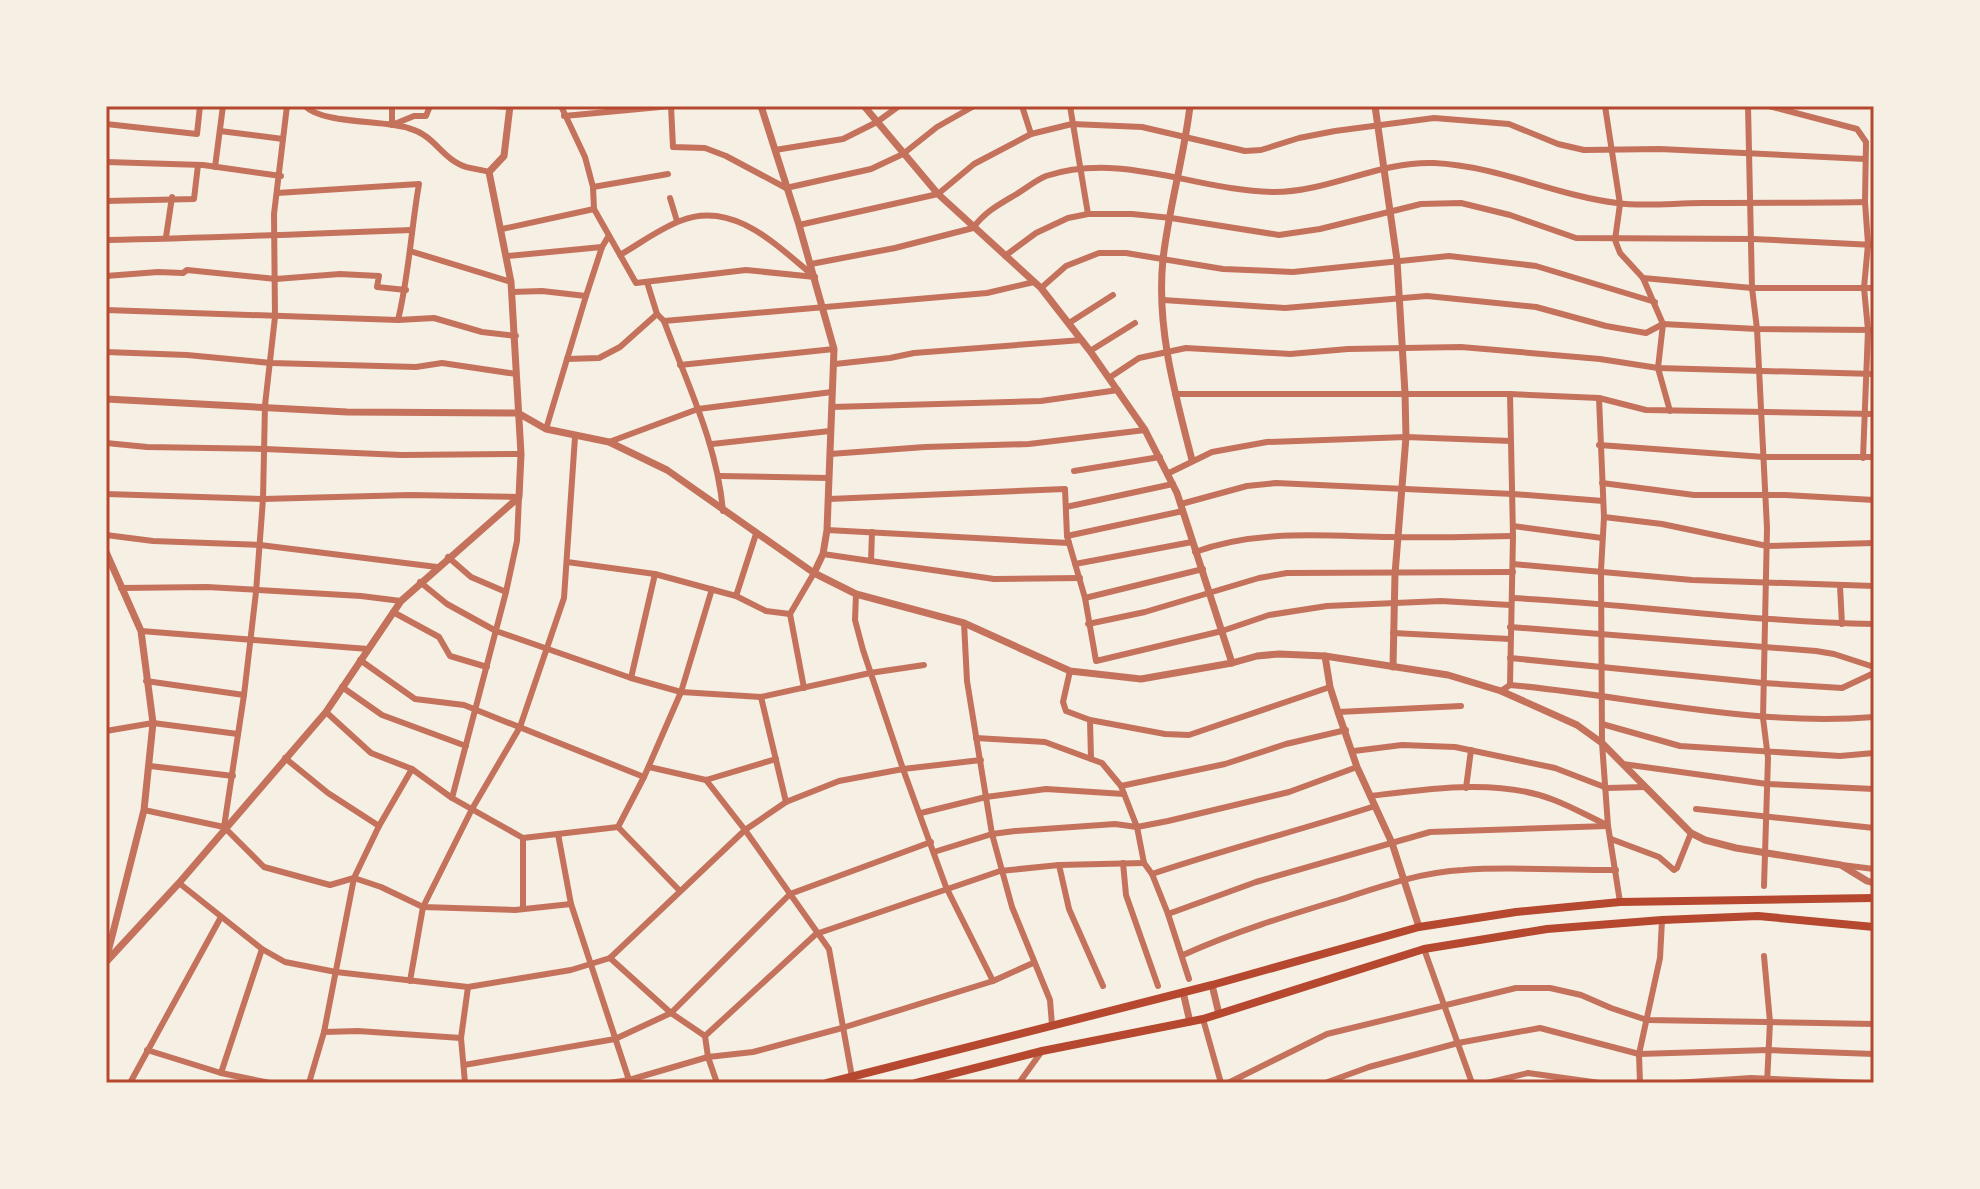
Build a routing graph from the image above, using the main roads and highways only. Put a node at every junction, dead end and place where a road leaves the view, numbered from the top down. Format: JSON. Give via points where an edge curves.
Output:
{"nodes":[{"id":1,"x":1874,"y":898,"type":"edge"},
{"id":2,"x":1874,"y":927,"type":"edge"},
{"id":3,"x":827,"y":1083,"type":"edge"},
{"id":4,"x":916,"y":1083,"type":"edge"}],
"edges":[{"from":1,"to":3,"type":"main road","via":[[1620,902],[1419,927]]},
{"from":2,"to":4,"type":"main road","via":[[1758,916],[1662,920],[1547,929],[1424,949],[1203,1019]]}]}
